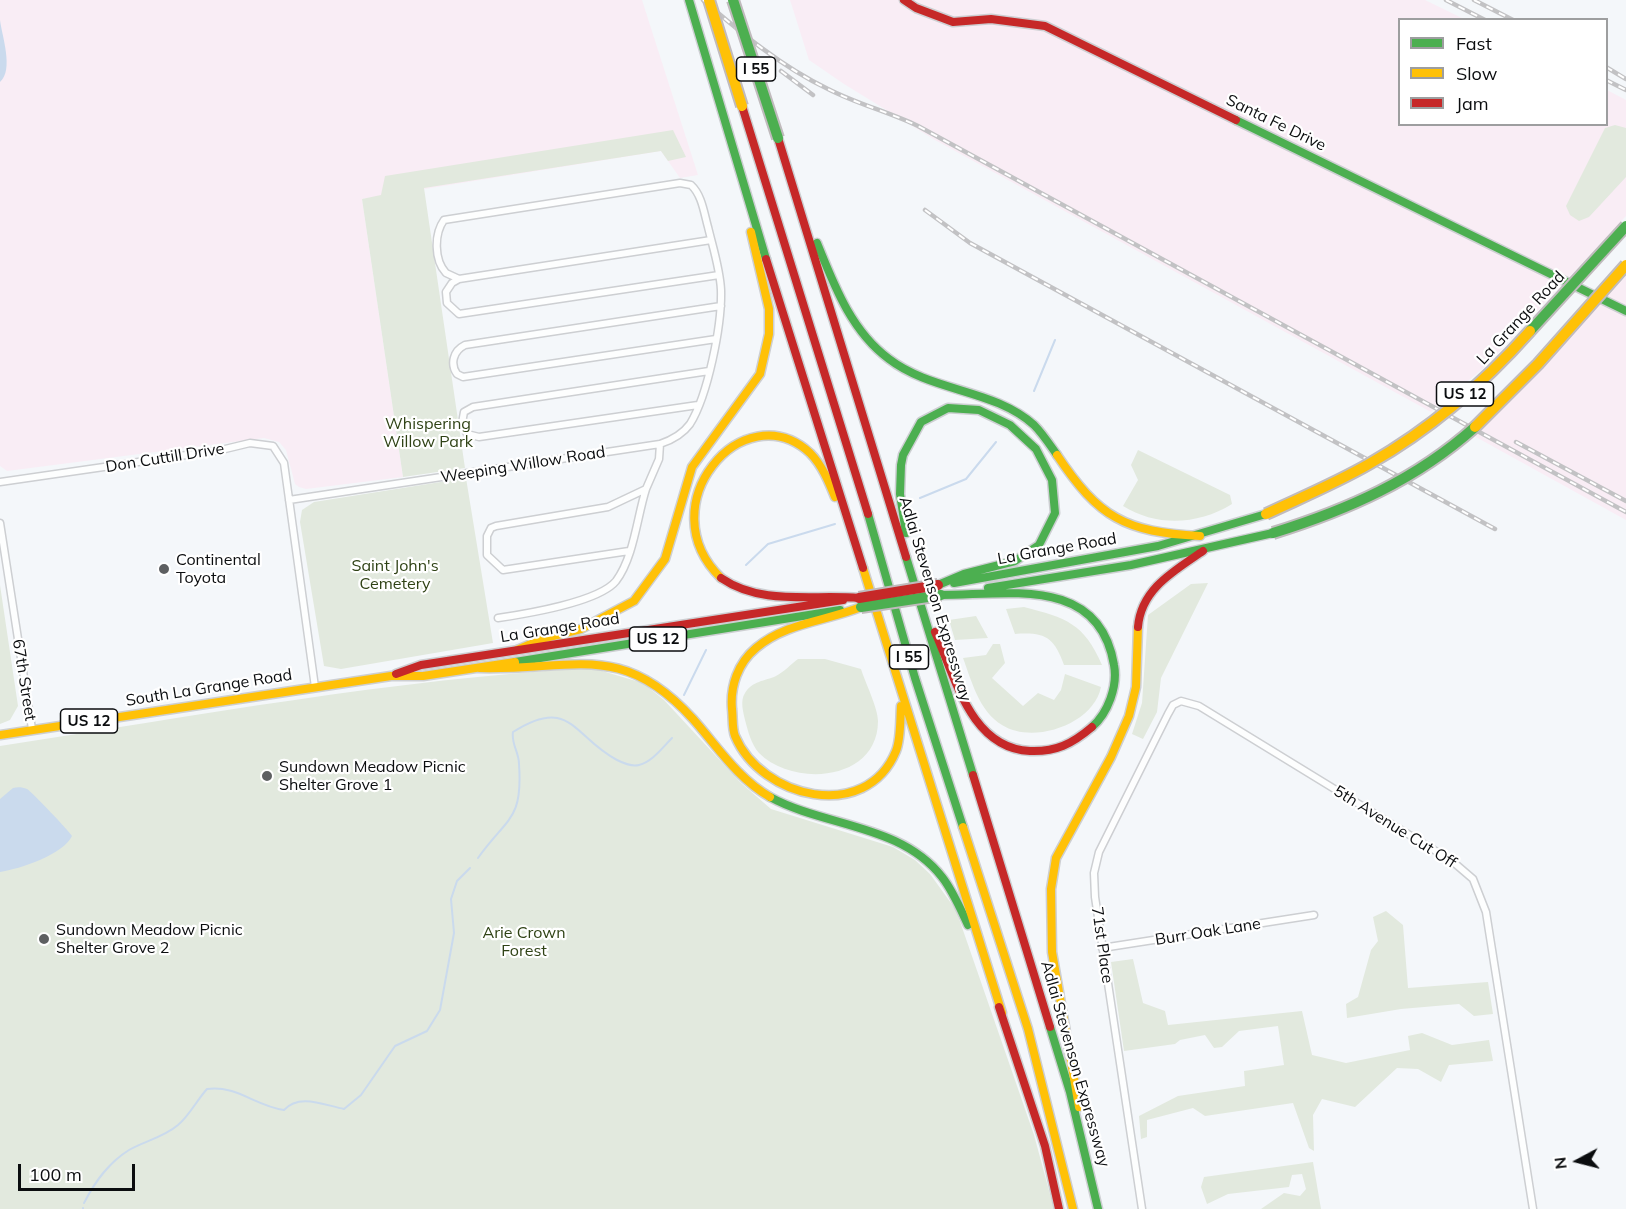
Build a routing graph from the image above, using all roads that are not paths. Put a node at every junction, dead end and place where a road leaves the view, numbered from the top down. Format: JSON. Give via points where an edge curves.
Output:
{"nodes":[{"id":1,"x":689,"y":0,"type":"edge"},
{"id":2,"x":709,"y":0,"type":"edge"},
{"id":3,"x":734,"y":0,"type":"edge"},
{"id":4,"x":904,"y":0,"type":"edge"},
{"id":5,"x":918,"y":4,"type":"edge"},
{"id":6,"x":734,"y":156,"type":"junction"},
{"id":7,"x":785,"y":159,"type":"junction"},
{"id":8,"x":1626,"y":226,"type":"edge"},
{"id":9,"x":711,"y":240,"type":"junction"},
{"id":10,"x":1626,"y":265,"type":"edge"},
{"id":11,"x":719,"y":274,"type":"junction"},
{"id":12,"x":459,"y":279,"type":"junction"},
{"id":13,"x":721,"y":306,"type":"junction"},
{"id":14,"x":1626,"y":311,"type":"edge"},
{"id":15,"x":716,"y":339,"type":"junction"},
{"id":16,"x":709,"y":371,"type":"junction"},
{"id":17,"x":698,"y":405,"type":"junction"},
{"id":18,"x":660,"y":444,"type":"junction"},
{"id":19,"x":0,"y":482,"type":"edge"},
{"id":20,"x":646,"y":489,"type":"junction"},
{"id":21,"x":289,"y":500,"type":"junction"},
{"id":22,"x":0,"y":523,"type":"edge"},
{"id":23,"x":1200,"y":536,"type":"junction"},
{"id":24,"x":629,"y":551,"type":"junction"},
{"id":25,"x":1203,"y":551,"type":"junction"},
{"id":26,"x":861,"y":558,"type":"junction"},
{"id":27,"x":910,"y":563,"type":"junction"},
{"id":28,"x":970,"y":585,"type":"junction"},
{"id":29,"x":940,"y":590,"type":"junction"},
{"id":30,"x":860,"y":602,"type":"junction"},
{"id":31,"x":836,"y":606,"type":"junction"},
{"id":32,"x":498,"y":618,"type":"dead end"},
{"id":33,"x":926,"y":620,"type":"junction"},
{"id":34,"x":517,"y":650,"type":"junction"},
{"id":35,"x":891,"y":659,"type":"junction"},
{"id":36,"x":479,"y":668,"type":"junction"},
{"id":37,"x":391,"y":676,"type":"junction"},
{"id":38,"x":315,"y":687,"type":"junction"},
{"id":39,"x":1181,"y":701,"type":"joint"},
{"id":40,"x":32,"y":729,"type":"junction"},
{"id":41,"x":0,"y":735,"type":"edge"},
{"id":42,"x":1314,"y":915,"type":"dead end"},
{"id":43,"x":1102,"y":948,"type":"junction"},
{"id":44,"x":1002,"y":1013,"type":"junction"},
{"id":45,"x":1082,"y":1134,"type":"junction"},
{"id":46,"x":1059,"y":1209,"type":"edge"},
{"id":47,"x":1073,"y":1209,"type":"edge"},
{"id":48,"x":1098,"y":1209,"type":"edge"},
{"id":49,"x":1142,"y":1209,"type":"edge"},
{"id":50,"x":1533,"y":1209,"type":"edge"}],
"edges":[{"from":1,"to":6,"type":"main road"},
{"from":2,"to":47,"type":"main road","number":"I 55","bridge":true,"via":[[842,423],[915,678],[1028,1029]]},
{"from":3,"to":7,"type":"main road","name":"Adlai Stevenson Expressway","number":"I 55","bridge":true},
{"from":4,"to":5,"type":"main road","name":"Santa Fe Drive"},
{"from":5,"to":14,"type":"main road","name":"Santa Fe Drive","via":[[953,22],[991,18],[1045,26]]},
{"from":6,"to":26,"type":"main road"},
{"from":6,"to":34,"type":"main road","via":[[735,178],[769,309],[769,334],[760,374],[692,467],[665,559],[634,601],[581,629]]},
{"from":7,"to":23,"type":"main road","via":[[840,301],[870,343],[906,371],[992,400],[1032,423],[1094,505],[1121,524],[1152,534]]},
{"from":7,"to":27,"type":"main road","name":"Adlai Stevenson Expressway","number":"I 55"},
{"from":8,"to":23,"type":"main road","name":"La Grange Road","number":"US 12","bridge":true,"via":[[1497,367],[1416,435],[1368,465],[1266,514]]},
{"from":9,"to":11,"type":"street","name":"Weeping Willow Road"},
{"from":9,"to":12,"type":"street"},
{"from":9,"to":12,"type":"street","name":"Weeping Willow Road","via":[[700,196],[691,185],[680,183],[450,218],[444,220],[437,234],[438,258],[446,273]]},
{"from":10,"to":25,"type":"main road","name":"La Grange Road","number":"US 12","bridge":true,"via":[[1505,400],[1441,455],[1371,497],[1327,517]]},
{"from":11,"to":12,"type":"street","via":[[463,314],[454,313],[446,298],[448,287]]},
{"from":11,"to":13,"type":"street","name":"Weeping Willow Road"},
{"from":13,"to":15,"type":"street","name":"Weeping Willow Road"},
{"from":13,"to":15,"type":"street","via":[[465,345],[455,354],[453,366],[463,377]]},
{"from":15,"to":16,"type":"street","name":"Weeping Willow Road"},
{"from":16,"to":17,"type":"street","name":"Weeping Willow Road"},
{"from":16,"to":17,"type":"street","via":[[472,407],[464,412],[462,423],[468,434],[479,437]]},
{"from":17,"to":18,"type":"street","name":"Weeping Willow Road","via":[[685,431]]},
{"from":18,"to":20,"type":"street","via":[[659,459]]},
{"from":18,"to":21,"type":"street","name":"Weeping Willow Road"},
{"from":19,"to":21,"type":"street","name":"Don Cuttill Drive","via":[[250,443],[273,446],[284,464]]},
{"from":20,"to":24,"type":"street"},
{"from":20,"to":24,"type":"street","via":[[608,507],[496,526],[487,536],[487,555],[503,570]]},
{"from":21,"to":38,"type":"street"},
{"from":22,"to":40,"type":"street","name":"67th Street"},
{"from":23,"to":28,"type":"main road","name":"La Grange Road","number":"US 12"},
{"from":24,"to":32,"type":"street","via":[[614,583],[603,590],[562,605]]},
{"from":25,"to":28,"type":"main road","name":"La Grange Road","number":"US 12","via":[[1095,574]]},
{"from":25,"to":45,"type":"main road","via":[[1161,580],[1143,603],[1136,648],[1135,697],[1120,738],[1056,858],[1051,879],[1048,920]]},
{"from":26,"to":31,"type":"main road","via":[[824,471],[793,442],[777,438],[746,441],[728,449],[707,471],[695,506],[694,525],[700,553],[719,576],[735,587],[763,596]]},
{"from":26,"to":35,"type":"main road"},
{"from":27,"to":28,"type":"main road","via":[[900,474],[906,445],[916,427],[934,413],[952,407],[974,408],[999,418],[1029,442],[1050,474],[1056,503],[1050,527],[1039,545],[1025,557]]},
{"from":27,"to":33,"type":"main road","name":"Adlai Stevenson Expressway","number":"I 55"},
{"from":28,"to":29,"type":"main road","name":"La Grange Road","number":"US 12"},
{"from":28,"to":29,"type":"main road"},
{"from":28,"to":33,"type":"main road","via":[[1055,597],[1087,613],[1100,626],[1113,654],[1115,682],[1110,701],[1093,730],[1063,748],[1046,752],[1026,752],[990,736],[976,720]]},
{"from":29,"to":30,"type":"main road","name":"La Grange Road","number":"US 12","bridge":true},
{"from":30,"to":31,"type":"main road"},
{"from":30,"to":31,"type":"main road"},
{"from":31,"to":34,"type":"main road","name":"La Grange Road","number":"US 12"},
{"from":31,"to":35,"type":"main road","via":[[773,635],[754,649],[741,667],[731,699],[732,723],[741,748],[759,770],[786,789],[818,798],[847,795],[876,782],[894,759],[902,731]]},
{"from":31,"to":36,"type":"main road","name":"La Grange Road","number":"US 12"},
{"from":33,"to":45,"type":"main road","name":"Adlai Stevenson Expressway","number":"I 55"},
{"from":34,"to":37,"type":"main road","name":"La Grange Road","number":"US 12","via":[[421,664]]},
{"from":35,"to":44,"type":"main road"},
{"from":36,"to":37,"type":"main road","name":"La Grange Road","number":"US 12"},
{"from":36,"to":44,"type":"main road","via":[[503,670],[588,662],[638,674],[664,691],[750,782],[776,802],[908,846],[934,867],[955,897]]},
{"from":37,"to":38,"type":"main road","name":"La Grange Road","number":"US 12"},
{"from":38,"to":40,"type":"main road","name":"South La Grange Road","number":"US 12"},
{"from":39,"to":43,"type":"street","name":"71st Place","via":[[1168,714],[1099,852],[1094,873]]},
{"from":39,"to":50,"type":"street","name":"5th Avenue Cut Off","via":[[1199,706],[1422,841],[1473,879],[1486,912]]},
{"from":40,"to":41,"type":"main road","name":"South La Grange Road","number":"US 12"},
{"from":42,"to":43,"type":"street","name":"Burr Oak Lane"},
{"from":43,"to":49,"type":"street","name":"71st Place"},
{"from":44,"to":46,"type":"main road","via":[[1044,1146]]},
{"from":45,"to":48,"type":"main road","name":"Adlai Stevenson Expressway","number":"I 55"}]}
